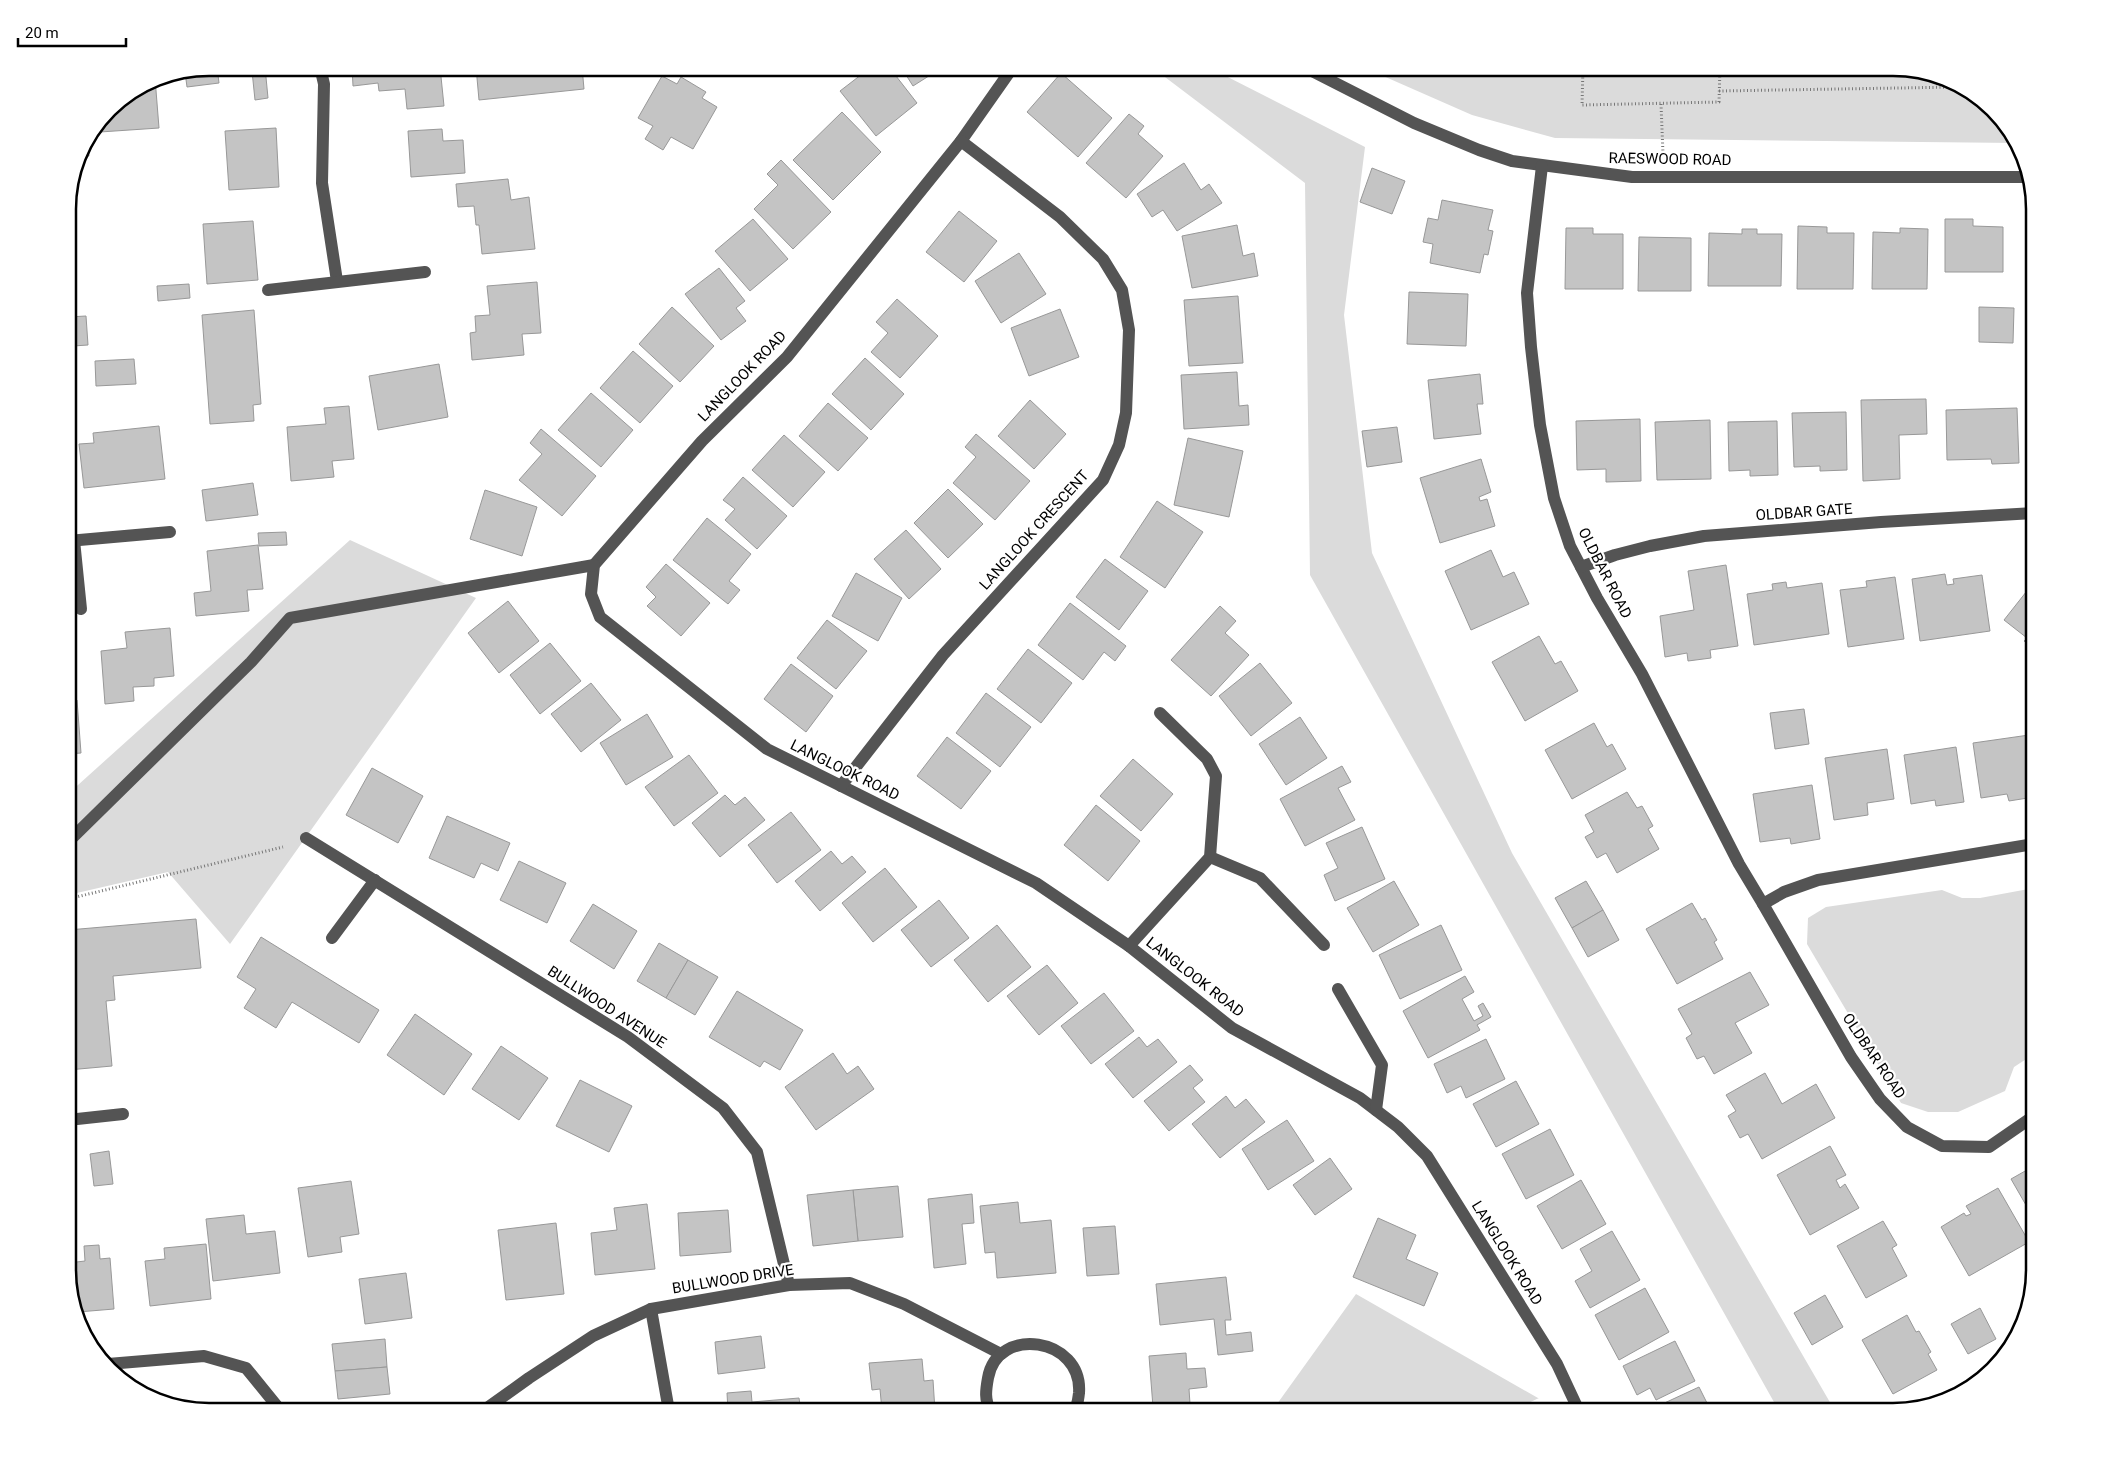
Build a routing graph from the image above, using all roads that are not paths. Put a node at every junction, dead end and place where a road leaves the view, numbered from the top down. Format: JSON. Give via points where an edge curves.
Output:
{"nodes":[{"id":1,"x":322,"y":76,"type":"edge"},
{"id":2,"x":1007,"y":76,"type":"edge"},
{"id":3,"x":1320,"y":76,"type":"edge"},
{"id":4,"x":961,"y":141,"type":"junction"},
{"id":5,"x":1542,"y":166,"type":"junction"},
{"id":6,"x":2021,"y":177,"type":"edge"},
{"id":7,"x":426,"y":272,"type":"dead end"},
{"id":8,"x":337,"y":281,"type":"junction"},
{"id":9,"x":268,"y":290,"type":"dead end"},
{"id":10,"x":2026,"y":513,"type":"edge"},
{"id":11,"x":170,"y":532,"type":"dead end"},
{"id":12,"x":77,"y":540,"type":"edge"},
{"id":13,"x":594,"y":565,"type":"junction"},
{"id":14,"x":1581,"y":567,"type":"junction"},
{"id":15,"x":77,"y":581,"type":"edge"},
{"id":16,"x":81,"y":609,"type":"dead end"},
{"id":17,"x":1160,"y":713,"type":"dead end"},
{"id":18,"x":840,"y":786,"type":"junction"},
{"id":19,"x":77,"y":833,"type":"edge"},
{"id":20,"x":306,"y":838,"type":"road end"},
{"id":21,"x":2026,"y":845,"type":"edge"},
{"id":22,"x":1210,"y":857,"type":"junction"},
{"id":23,"x":375,"y":880,"type":"junction"},
{"id":24,"x":1763,"y":904,"type":"junction"},
{"id":25,"x":332,"y":938,"type":"dead end"},
{"id":26,"x":1324,"y":945,"type":"dead end"},
{"id":27,"x":1129,"y":946,"type":"junction"},
{"id":28,"x":1338,"y":989,"type":"dead end"},
{"id":29,"x":1376,"y":1110,"type":"junction"},
{"id":30,"x":123,"y":1114,"type":"dead end"},
{"id":31,"x":77,"y":1119,"type":"edge"},
{"id":32,"x":2026,"y":1122,"type":"edge"},
{"id":33,"x":789,"y":1285,"type":"junction"},
{"id":34,"x":651,"y":1309,"type":"junction"},
{"id":35,"x":1001,"y":1354,"type":"junction"},
{"id":36,"x":115,"y":1363,"type":"edge"},
{"id":37,"x":274,"y":1403,"type":"edge"},
{"id":38,"x":495,"y":1403,"type":"edge"},
{"id":39,"x":667,"y":1403,"type":"edge"},
{"id":40,"x":988,"y":1403,"type":"edge"},
{"id":41,"x":1078,"y":1403,"type":"edge"},
{"id":42,"x":1575,"y":1403,"type":"edge"}],
"edges":[{"from":1,"to":8,"type":"street","via":[[322,183]]},
{"from":2,"to":4,"type":"street","name":"LANGLOOK ROAD"},
{"from":3,"to":5,"type":"street","name":"RAESWOOD ROAD","via":[[1414,123],[1479,150],[1512,161]]},
{"from":4,"to":13,"type":"street","name":"LANGLOOK ROAD","via":[[787,357],[702,441]]},
{"from":4,"to":18,"type":"street","name":"LANGLOOK CRESCENT","via":[[1060,217],[1103,259],[1122,290],[1129,330],[1126,413],[1120,445],[1102,480],[943,655]]},
{"from":5,"to":6,"type":"street","name":"RAESWOOD ROAD","via":[[1632,177]]},
{"from":5,"to":14,"type":"street","name":"OLDBAR ROAD","via":[[1527,293],[1531,347],[1540,424],[1554,498],[1570,546]]},
{"from":7,"to":8,"type":"street"},
{"from":8,"to":9,"type":"street"},
{"from":10,"to":14,"type":"street","name":"OLDBAR GATE","via":[[1704,536],[1650,546]]},
{"from":11,"to":12,"type":"street"},
{"from":13,"to":18,"type":"street","name":"LANGLOOK ROAD","via":[[591,594],[600,617],[767,749]]},
{"from":13,"to":19,"type":"street","via":[[290,618],[251,662]]},
{"from":14,"to":24,"type":"street","name":"OLDBAR ROAD","via":[[1642,674],[1717,822]]},
{"from":15,"to":16,"type":"street"},
{"from":17,"to":22,"type":"street","via":[[1207,759],[1216,776]]},
{"from":18,"to":27,"type":"street","name":"LANGLOOK ROAD","via":[[1036,883]]},
{"from":20,"to":23,"type":"street","name":"BULLWOOD AVENUE"},
{"from":21,"to":24,"type":"street","via":[[1818,880],[1784,892]]},
{"from":22,"to":26,"type":"street","via":[[1260,878]]},
{"from":22,"to":27,"type":"street"},
{"from":23,"to":25,"type":"street"},
{"from":23,"to":33,"type":"street","name":"BULLWOOD AVENUE","via":[[628,1037],[723,1108],[758,1152]]},
{"from":24,"to":32,"type":"street","name":"OLDBAR ROAD","via":[[1851,1057],[1880,1099],[1907,1127],[1942,1146],[1989,1147]]},
{"from":27,"to":29,"type":"street","name":"LANGLOOK ROAD","via":[[1232,1028],[1360,1098]]},
{"from":28,"to":29,"type":"street","via":[[1382,1065]]},
{"from":29,"to":42,"type":"street","name":"LANGLOOK ROAD","via":[[1427,1156],[1558,1364]]},
{"from":30,"to":31,"type":"street"},
{"from":33,"to":34,"type":"street","name":"BULLWOOD DRIVE"},
{"from":33,"to":35,"type":"street","name":"BULLWOOD DRIVE","via":[[850,1284],[904,1304]]},
{"from":34,"to":38,"type":"street","name":"BULLWOOD DRIVE","via":[[593,1336]]},
{"from":34,"to":39,"type":"street"},
{"from":35,"to":40,"type":"street","via":[[989,1371],[985,1392]]},
{"from":35,"to":41,"type":"street","via":[[1030,1343],[1053,1347],[1071,1362],[1080,1382]]},
{"from":36,"to":37,"type":"street","via":[[204,1356],[246,1368]]}]}
